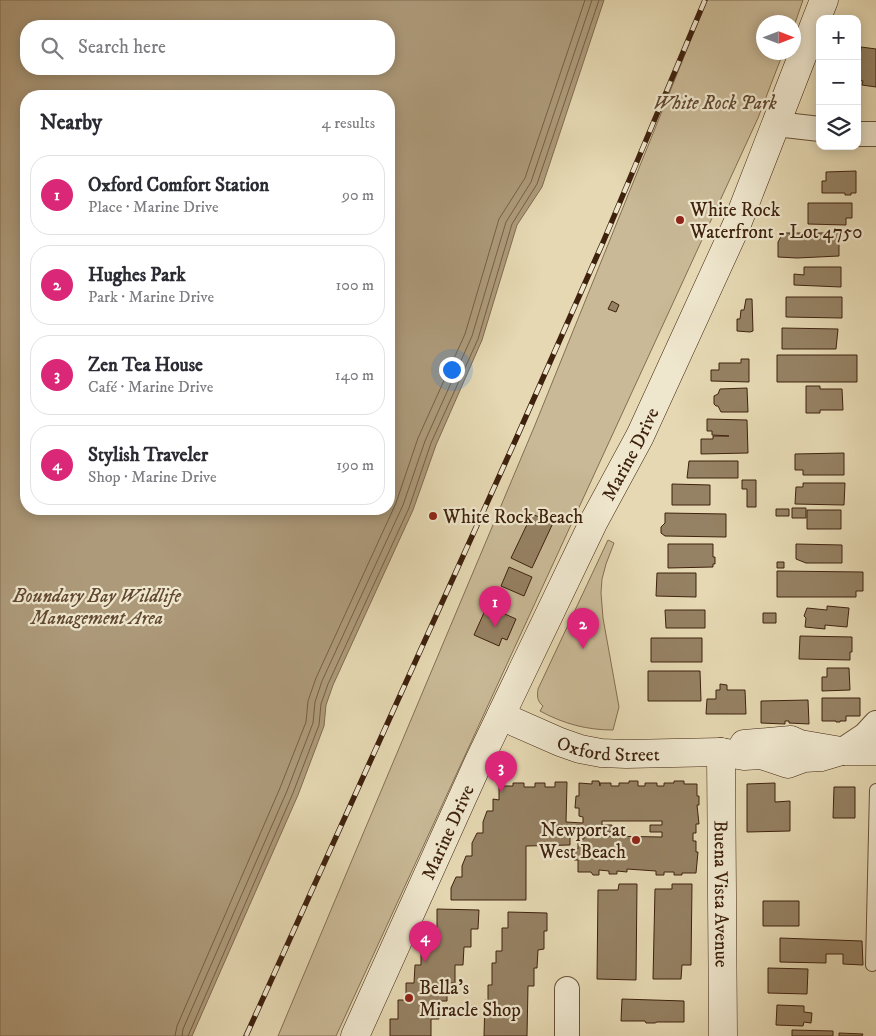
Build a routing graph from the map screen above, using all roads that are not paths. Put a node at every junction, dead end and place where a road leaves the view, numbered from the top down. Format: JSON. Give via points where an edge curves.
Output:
{"nodes":[{"id":1,"x":824,"y":0,"type":"edge"},
{"id":2,"x":776,"y":124,"type":"junction"},
{"id":3,"x":816,"y":129,"type":"edge"},
{"id":4,"x":861,"y":134,"type":"edge"},
{"id":5,"x":876,"y":134,"type":"edge"},
{"id":6,"x":500,"y":716,"type":"junction"},
{"id":7,"x":876,"y":723,"type":"edge"},
{"id":8,"x":841,"y":751,"type":"junction"},
{"id":9,"x":876,"y":751,"type":"edge"},
{"id":10,"x":721,"y":752,"type":"junction"},
{"id":11,"x":876,"y":790,"type":"edge"},
{"id":12,"x":872,"y":965,"type":"dead end"},
{"id":13,"x":567,"y":989,"type":"dead end"},
{"id":14,"x":355,"y":1036,"type":"edge"},
{"id":15,"x":567,"y":1036,"type":"edge"},
{"id":16,"x":723,"y":1036,"type":"edge"}],
"edges":[{"from":1,"to":2,"type":"street","name":"Marine Drive"},
{"from":2,"to":3,"type":"street"},
{"from":2,"to":6,"type":"street","name":"Marine Drive","via":[[737,224],[640,436],[594,521]]},
{"from":4,"to":5,"type":"street"},
{"from":6,"to":10,"type":"street","name":"Oxford Street","via":[[580,749],[623,754]]},
{"from":6,"to":14,"type":"street","name":"Marine Drive"},
{"from":7,"to":8,"type":"street"},
{"from":8,"to":9,"type":"street","name":"Oxford Street"},
{"from":8,"to":10,"type":"street","name":"Oxford Street","via":[[788,764],[761,755]]},
{"from":10,"to":16,"type":"street","name":"Buena Vista Avenue"},
{"from":11,"to":12,"type":"lane"},
{"from":13,"to":15,"type":"street"}]}
